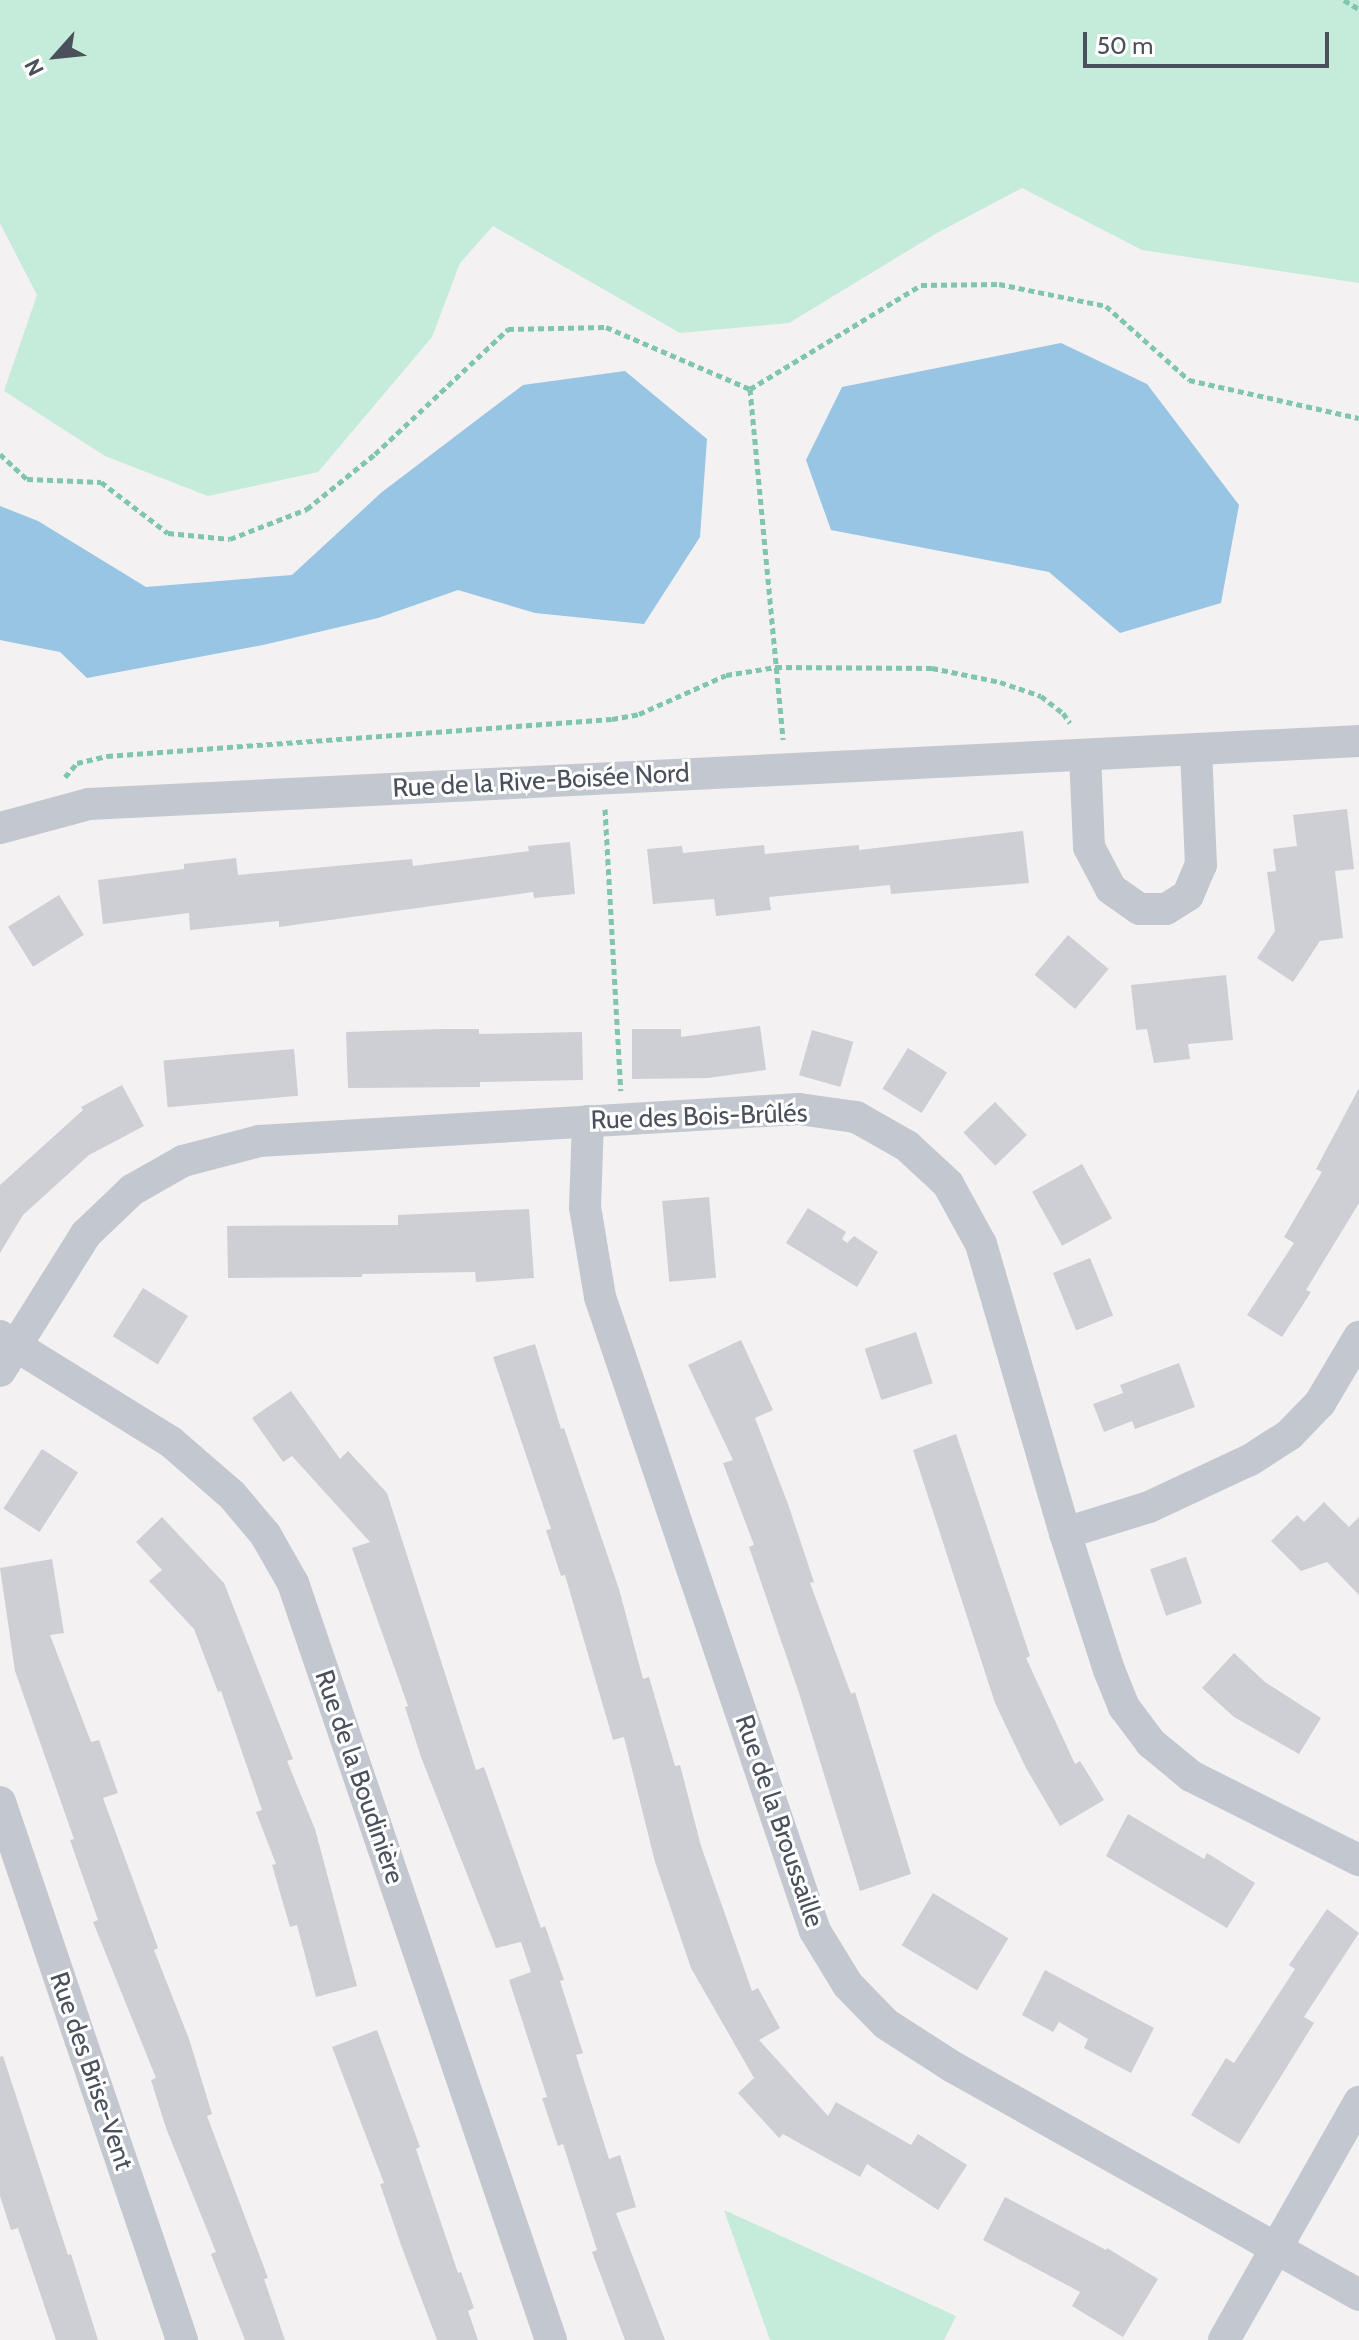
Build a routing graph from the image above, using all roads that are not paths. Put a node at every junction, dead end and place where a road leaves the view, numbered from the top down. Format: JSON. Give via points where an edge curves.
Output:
{"nodes":[{"id":1,"x":1359,"y":741,"type":"edge"},
{"id":2,"x":1196,"y":751,"type":"junction"},
{"id":3,"x":1082,"y":755,"type":"junction"},
{"id":4,"x":0,"y":828,"type":"edge"},
{"id":5,"x":588,"y":1121,"type":"junction"},
{"id":6,"x":1359,"y":1337,"type":"edge"},
{"id":7,"x":6,"y":1351,"type":"edge"},
{"id":8,"x":1065,"y":1533,"type":"junction"},
{"id":9,"x":0,"y":1802,"type":"edge"},
{"id":10,"x":1359,"y":1860,"type":"edge"},
{"id":11,"x":1359,"y":2102,"type":"edge"},
{"id":12,"x":1278,"y":2247,"type":"junction"},
{"id":13,"x":1359,"y":2295,"type":"edge"},
{"id":14,"x":182,"y":2340,"type":"edge"},
{"id":15,"x":551,"y":2340,"type":"edge"},
{"id":16,"x":1224,"y":2340,"type":"edge"}],
"edges":[{"from":1,"to":2,"type":"street","name":"Rue de la Rive-Boisée Nord"},
{"from":2,"to":3,"type":"street","name":"Rue de la Rive-Boisée Nord"},
{"from":2,"to":3,"type":"street","via":[[1201,865],[1188,895],[1166,909],[1140,909],[1111,889],[1089,847]]},
{"from":3,"to":4,"type":"street","name":"Rue de la Rive-Boisée Nord","via":[[89,804]]},
{"from":5,"to":7,"type":"street","name":"Rue des Bois-Brûlés","via":[[259,1141],[183,1161],[132,1190],[86,1234]]},
{"from":5,"to":8,"type":"street","name":"Rue des Bois-Brûlés","via":[[799,1109],[856,1117],[907,1146],[948,1184],[981,1244]]},
{"from":5,"to":12,"type":"street","name":"Rue de la Broussaille","via":[[585,1207],[600,1297],[815,1931],[848,1985],[886,2024],[953,2067]]},
{"from":6,"to":8,"type":"street","via":[[1320,1403],[1289,1435],[1250,1460],[1149,1507]]},
{"from":7,"to":15,"type":"street","name":"Rue de la Boudinière","via":[[171,1442],[232,1495],[265,1534],[293,1583]]},
{"from":8,"to":10,"type":"street","name":"Rue des Bois-Brûlés","via":[[1124,1707],[1151,1743],[1191,1776]]},
{"from":9,"to":14,"type":"street","name":"Rue des Brise-Vent"},
{"from":11,"to":12,"type":"street"},
{"from":12,"to":13,"type":"street","name":"Rue de la Broussaille"},
{"from":12,"to":16,"type":"street"}]}
